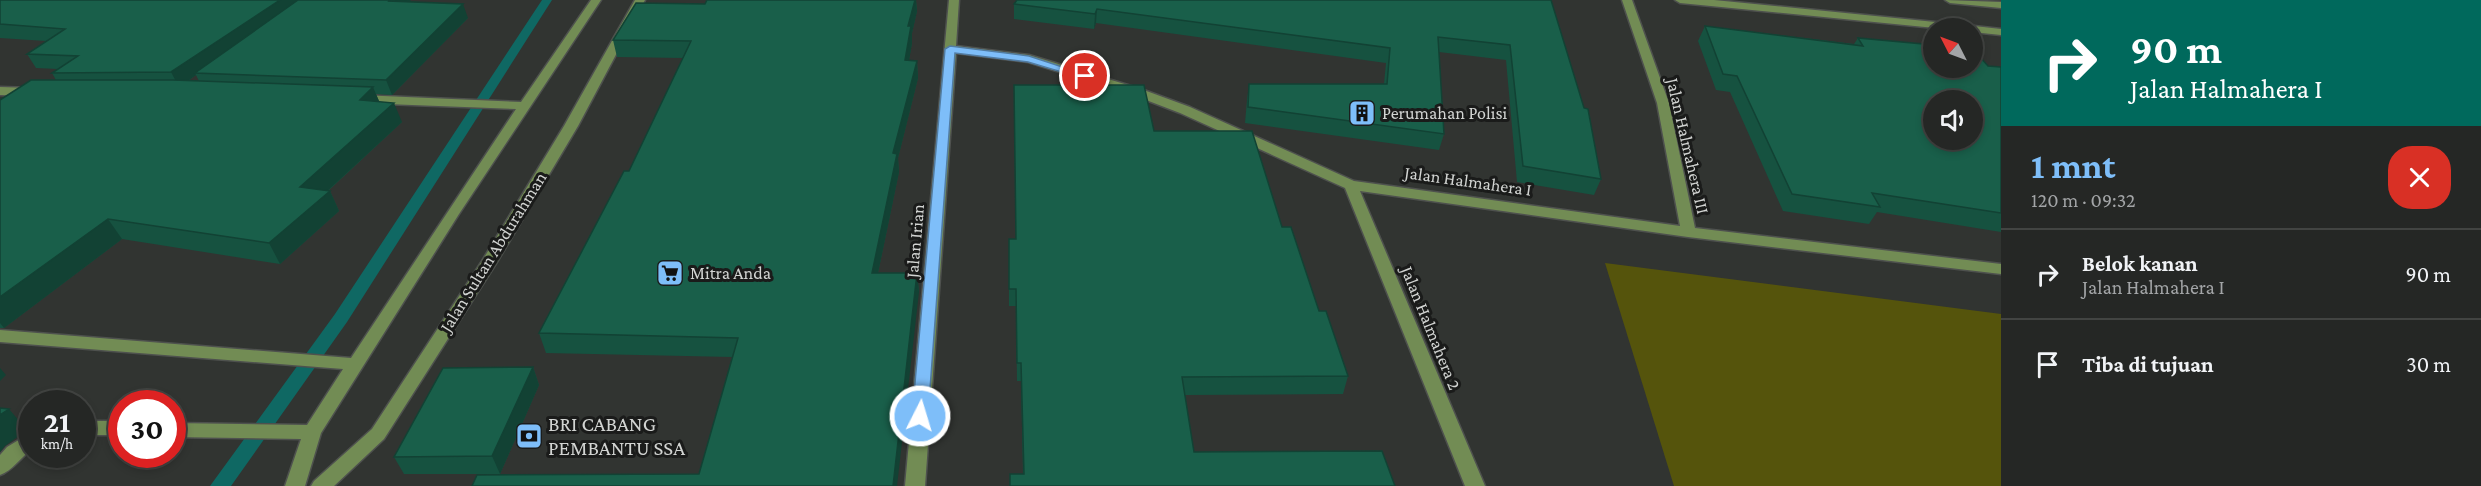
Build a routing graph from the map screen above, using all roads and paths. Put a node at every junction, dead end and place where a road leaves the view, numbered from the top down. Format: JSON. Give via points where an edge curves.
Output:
{"nodes":[{"id":1,"x":596,"y":0,"type":"edge"},
{"id":2,"x":640,"y":0,"type":"edge"},
{"id":3,"x":954,"y":0,"type":"edge"},
{"id":4,"x":1627,"y":0,"type":"edge"},
{"id":5,"x":1680,"y":0,"type":"edge"},
{"id":6,"x":1950,"y":0,"type":"edge"},
{"id":7,"x":2001,"y":5,"type":"edge"},
{"id":8,"x":1923,"y":24,"type":"edge"},
{"id":9,"x":1983,"y":30,"type":"edge"},
{"id":10,"x":2001,"y":32,"type":"edge"},
{"id":11,"x":950,"y":49,"type":"junction"},
{"id":12,"x":0,"y":90,"type":"edge"},
{"id":13,"x":46,"y":93,"type":"edge"},
{"id":14,"x":342,"y":98,"type":"edge"},
{"id":15,"x":523,"y":106,"type":"junction"},
{"id":16,"x":1351,"y":185,"type":"junction"},
{"id":17,"x":1688,"y":232,"type":"junction"},
{"id":18,"x":2001,"y":269,"type":"edge"},
{"id":19,"x":0,"y":336,"type":"edge"},
{"id":20,"x":352,"y":364,"type":"junction"},
{"id":21,"x":186,"y":430,"type":"edge"},
{"id":22,"x":312,"y":432,"type":"junction"},
{"id":23,"x":18,"y":449,"type":"edge"},
{"id":24,"x":0,"y":468,"type":"edge"},
{"id":25,"x":295,"y":486,"type":"edge"},
{"id":26,"x":321,"y":486,"type":"edge"},
{"id":27,"x":915,"y":486,"type":"edge"},
{"id":28,"x":1475,"y":486,"type":"edge"}],
"edges":[{"from":1,"to":15,"type":"street"},
{"from":2,"to":26,"type":"street","name":"Jalan Sultan Abdurahman","via":[[571,126],[489,262],[378,434]]},
{"from":3,"to":11,"type":"street","name":"Jalan Irian"},
{"from":4,"to":17,"type":"street","name":"Jalan Halmahera III","via":[[1663,103]]},
{"from":5,"to":8,"type":"street"},
{"from":6,"to":7,"type":"street"},
{"from":9,"to":10,"type":"street"},
{"from":11,"to":16,"type":"street","name":"Jalan Halmahera I","via":[[1029,59],[1137,93],[1185,110]]},
{"from":11,"to":27,"type":"street","name":"Jalan Irian"},
{"from":12,"to":13,"type":"street"},
{"from":14,"to":15,"type":"street"},
{"from":15,"to":20,"type":"street"},
{"from":16,"to":17,"type":"street","name":"Jalan Halmahera I"},
{"from":16,"to":28,"type":"street","name":"Jalan Halmahera 2"},
{"from":17,"to":18,"type":"street","name":"Jalan Halmahera I"},
{"from":19,"to":20,"type":"street"},
{"from":20,"to":22,"type":"street"},
{"from":21,"to":22,"type":"street"},
{"from":22,"to":25,"type":"street"},
{"from":23,"to":24,"type":"street"}]}
